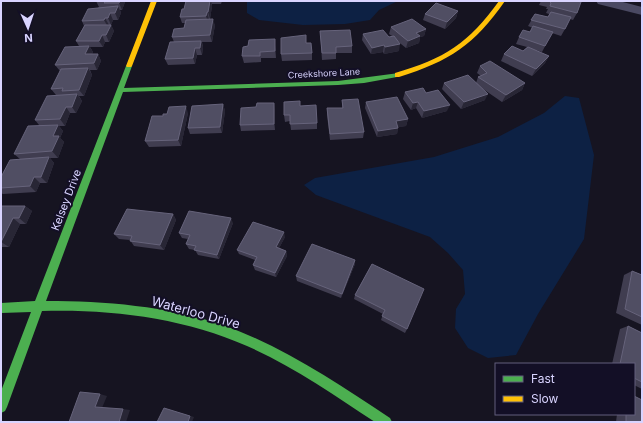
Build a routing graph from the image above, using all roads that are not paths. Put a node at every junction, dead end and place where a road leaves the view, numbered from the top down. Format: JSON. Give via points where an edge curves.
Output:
{"nodes":[{"id":1,"x":154,"y":1,"type":"edge"},
{"id":2,"x":502,"y":1,"type":"edge"},
{"id":3,"x":603,"y":1,"type":"edge"},
{"id":4,"x":642,"y":11,"type":"edge"},
{"id":5,"x":120,"y":90,"type":"junction"},
{"id":6,"x":39,"y":305,"type":"junction"},
{"id":7,"x":1,"y":308,"type":"edge"},
{"id":8,"x":1,"y":407,"type":"edge"},
{"id":9,"x":386,"y":422,"type":"edge"}],
"edges":[{"from":1,"to":5,"type":"street","name":"Kelsey Drive"},
{"from":2,"to":5,"type":"street","name":"Creekshore Lane","via":[[486,26],[461,48],[428,64],[387,77],[338,84]]},
{"from":3,"to":4,"type":"street"},
{"from":5,"to":6,"type":"street","name":"Kelsey Drive"},
{"from":6,"to":7,"type":"street","name":"Waterloo Drive"},
{"from":6,"to":8,"type":"street","name":"Kelsey Drive"},
{"from":6,"to":9,"type":"street","name":"Waterloo Drive","via":[[127,308],[236,335],[294,363]]}]}
